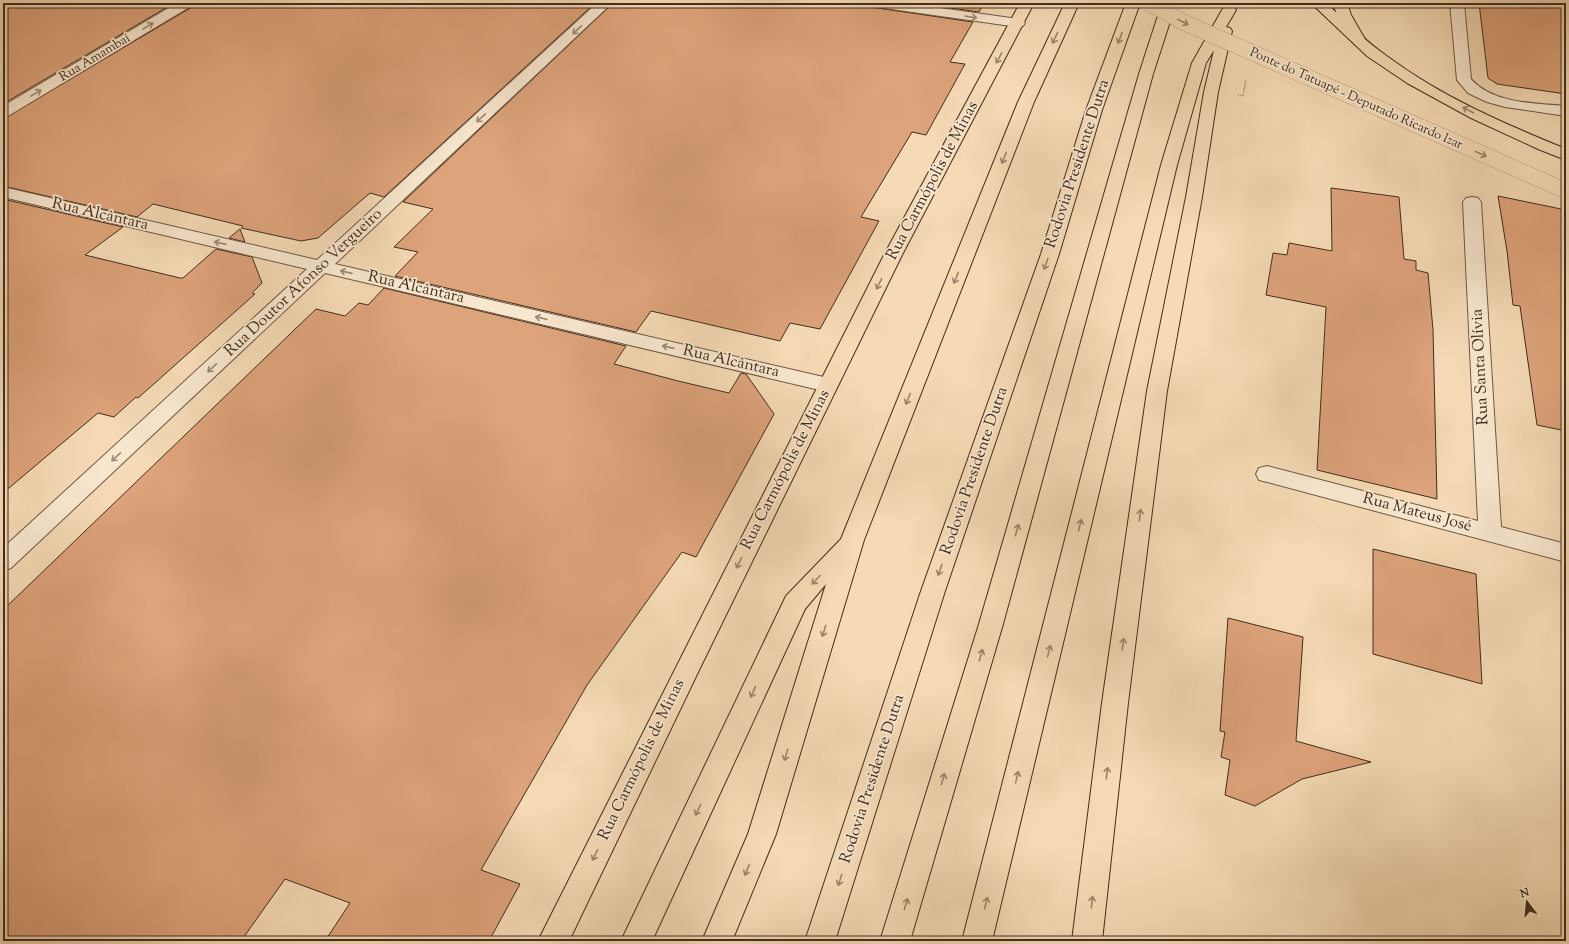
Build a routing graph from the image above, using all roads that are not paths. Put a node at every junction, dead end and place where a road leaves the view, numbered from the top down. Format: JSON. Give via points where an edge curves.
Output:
{"nodes":[{"id":1,"x":186,"y":3,"type":"edge"},
{"id":2,"x":605,"y":3,"type":"edge"},
{"id":3,"x":877,"y":3,"type":"edge"},
{"id":4,"x":1027,"y":3,"type":"edge"},
{"id":5,"x":1072,"y":3,"type":"edge"},
{"id":6,"x":1133,"y":3,"type":"edge"},
{"id":7,"x":1149,"y":3,"type":"edge"},
{"id":8,"x":1169,"y":3,"type":"edge"},
{"id":9,"x":1318,"y":3,"type":"edge"},
{"id":10,"x":1340,"y":3,"type":"edge"},
{"id":11,"x":1457,"y":3,"type":"edge"},
{"id":12,"x":1230,"y":7,"type":"edge"},
{"id":13,"x":1018,"y":23,"type":"junction"},
{"id":14,"x":1359,"y":41,"type":"junction"},
{"id":15,"x":1566,"y":111,"type":"edge"},
{"id":16,"x":3,"y":113,"type":"edge"},
{"id":17,"x":1566,"y":155,"type":"edge"},
{"id":18,"x":1566,"y":191,"type":"edge"},
{"id":19,"x":3,"y":192,"type":"edge"},
{"id":20,"x":1472,"y":202,"type":"dead end"},
{"id":21,"x":322,"y":267,"type":"junction"},
{"id":22,"x":828,"y":385,"type":"junction"},
{"id":23,"x":1267,"y":474,"type":"dead end"},
{"id":24,"x":1490,"y":533,"type":"junction"},
{"id":25,"x":852,"y":540,"type":"junction"},
{"id":26,"x":1566,"y":553,"type":"edge"},
{"id":27,"x":3,"y":562,"type":"edge"},
{"id":28,"x":553,"y":941,"type":"edge"},
{"id":29,"x":636,"y":941,"type":"edge"},
{"id":30,"x":717,"y":941,"type":"edge"},
{"id":31,"x":820,"y":941,"type":"edge"},
{"id":32,"x":895,"y":941,"type":"edge"},
{"id":33,"x":977,"y":941,"type":"edge"},
{"id":34,"x":1087,"y":941,"type":"edge"}],
"edges":[{"from":16,"to":1,"type":"street","name":"Rua Amambaí","one_way":true},
{"from":2,"to":21,"type":"street","name":"Rua Doutor Afonso Vergueiro","one_way":true},
{"from":3,"to":13,"type":"street","one_way":true},
{"from":4,"to":13,"type":"main road","name":"Rua Carmópolis de Minas"},
{"from":5,"to":25,"type":"main road","one_way":true,"via":[[1026,102]]},
{"from":6,"to":31,"type":"main road","name":"Rodovia Presidente Dutra","one_way":true,"via":[[1094,110],[1050,254],[933,591]]},
{"from":7,"to":18,"type":"main road","name":"Ponte do Tatuapé - Deputado Ricardo Izar","one_way":true,"bridge":true,"via":[[1185,23]]},
{"from":32,"to":8,"type":"main road","one_way":true,"via":[[991,624],[1146,74]]},
{"from":9,"to":14,"type":"main road"},
{"from":10,"to":14,"type":"main road"},
{"from":11,"to":15,"type":"street","via":[[1464,80],[1473,90],[1512,104]]},
{"from":33,"to":12,"type":"main road","one_way":true,"via":[[1168,165],[1199,63]]},
{"from":34,"to":12,"type":"main road","one_way":true,"via":[[1115,703],[1157,392]]},
{"from":13,"to":22,"type":"main road","name":"Rua Carmópolis de Minas","one_way":true,"via":[[893,255]]},
{"from":17,"to":14,"type":"main road","one_way":true,"via":[[1477,116],[1424,87]]},
{"from":21,"to":19,"type":"street","name":"Rua Alcântara","one_way":true},
{"from":20,"to":24,"type":"street","name":"Rua Santa Olívia"},
{"from":22,"to":21,"type":"street","name":"Rua Alcântara","one_way":true},
{"from":21,"to":27,"type":"street","name":"Rua Doutor Afonso Vergueiro","one_way":true},
{"from":22,"to":28,"type":"main road","name":"Rua Carmópolis de Minas","one_way":true},
{"from":23,"to":24,"type":"street","name":"Rua Mateus José"},
{"from":24,"to":26,"type":"street","name":"Rua Mateus José"},
{"from":25,"to":29,"type":"main road","one_way":true,"via":[[796,603]]},
{"from":25,"to":30,"type":"main road","one_way":true,"via":[[762,834]]}]}
